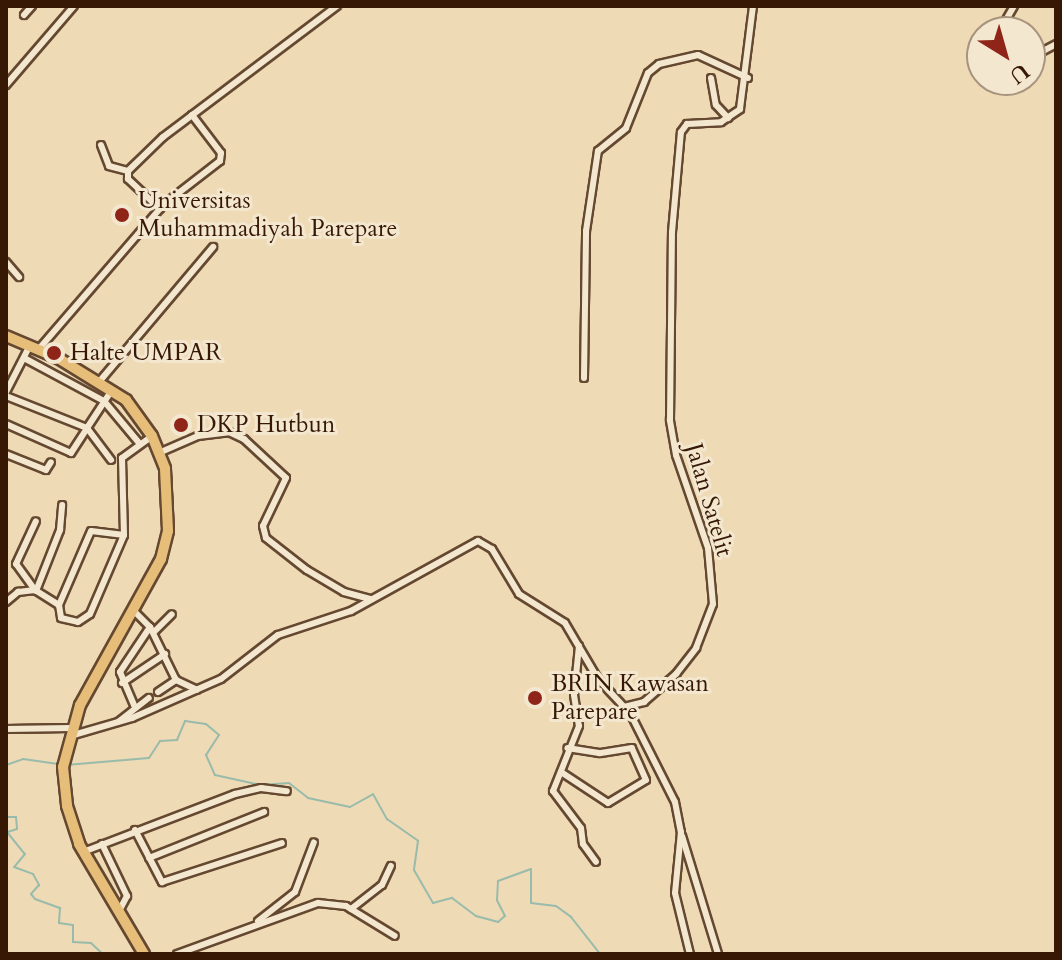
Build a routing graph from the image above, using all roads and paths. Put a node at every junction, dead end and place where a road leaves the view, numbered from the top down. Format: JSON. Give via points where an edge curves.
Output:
{"nodes":[{"id":1,"x":32,"y":6,"type":"edge"},
{"id":2,"x":74,"y":6,"type":"edge"},
{"id":3,"x":337,"y":6,"type":"edge"},
{"id":4,"x":753,"y":6,"type":"edge"},
{"id":5,"x":24,"y":15,"type":"dead end"},
{"id":6,"x":711,"y":78,"type":"dead end"},
{"id":7,"x":748,"y":78,"type":"junction"},
{"id":8,"x":6,"y":85,"type":"edge"},
{"id":9,"x":192,"y":115,"type":"junction"},
{"id":10,"x":728,"y":118,"type":"junction"},
{"id":11,"x":101,"y":145,"type":"dead end"},
{"id":12,"x":128,"y":171,"type":"junction"},
{"id":13,"x":160,"y":209,"type":"junction"},
{"id":14,"x":213,"y":247,"type":"dead end"},
{"id":15,"x":6,"y":262,"type":"edge"},
{"id":16,"x":19,"y":277,"type":"dead end"},
{"id":17,"x":6,"y":336,"type":"edge"},
{"id":18,"x":34,"y":348,"type":"junction"},
{"id":19,"x":24,"y":358,"type":"junction"},
{"id":20,"x":584,"y":378,"type":"dead end"},
{"id":21,"x":99,"y":382,"type":"junction"},
{"id":22,"x":112,"y":390,"type":"junction"},
{"id":23,"x":6,"y":393,"type":"edge"},
{"id":24,"x":104,"y":401,"type":"junction"},
{"id":25,"x":6,"y":424,"type":"edge"},
{"id":26,"x":87,"y":428,"type":"junction"},
{"id":27,"x":152,"y":436,"type":"junction"},
{"id":28,"x":140,"y":444,"type":"junction"},
{"id":29,"x":161,"y":452,"type":"junction"},
{"id":30,"x":6,"y":454,"type":"edge"},
{"id":31,"x":111,"y":460,"type":"dead end"},
{"id":32,"x":51,"y":462,"type":"dead end"},
{"id":33,"x":62,"y":505,"type":"dead end"},
{"id":34,"x":36,"y":521,"type":"dead end"},
{"id":35,"x":124,"y":535,"type":"junction"},
{"id":36,"x":35,"y":590,"type":"junction"},
{"id":37,"x":370,"y":599,"type":"junction"},
{"id":38,"x":6,"y":602,"type":"edge"},
{"id":39,"x":59,"y":605,"type":"junction"},
{"id":40,"x":134,"y":611,"type":"junction"},
{"id":41,"x":172,"y":614,"type":"dead end"},
{"id":42,"x":152,"y":630,"type":"junction"},
{"id":43,"x":579,"y":644,"type":"junction"},
{"id":44,"x":165,"y":654,"type":"junction"},
{"id":45,"x":176,"y":680,"type":"junction"},
{"id":46,"x":122,"y":683,"type":"junction"},
{"id":47,"x":197,"y":690,"type":"junction"},
{"id":48,"x":158,"y":692,"type":"dead end"},
{"id":49,"x":149,"y":698,"type":"dead end"},
{"id":50,"x":135,"y":707,"type":"junction"},
{"id":51,"x":628,"y":709,"type":"junction"},
{"id":52,"x":117,"y":723,"type":"junction"},
{"id":53,"x":6,"y":729,"type":"edge"},
{"id":54,"x":70,"y":732,"type":"junction"},
{"id":55,"x":567,"y":748,"type":"junction"},
{"id":56,"x":561,"y":772,"type":"junction"},
{"id":57,"x":287,"y":791,"type":"dead end"},
{"id":58,"x":264,"y":812,"type":"dead end"},
{"id":59,"x":135,"y":830,"type":"junction"},
{"id":60,"x":681,"y":832,"type":"junction"},
{"id":61,"x":314,"y":842,"type":"dead end"},
{"id":62,"x":282,"y":843,"type":"dead end"},
{"id":63,"x":102,"y":844,"type":"junction"},
{"id":64,"x":83,"y":852,"type":"junction"},
{"id":65,"x":149,"y":858,"type":"junction"},
{"id":66,"x":596,"y":862,"type":"dead end"},
{"id":67,"x":391,"y":866,"type":"dead end"},
{"id":68,"x":351,"y":909,"type":"junction"},
{"id":69,"x":119,"y":911,"type":"junction"},
{"id":70,"x":255,"y":924,"type":"junction"},
{"id":71,"x":395,"y":936,"type":"dead end"},
{"id":72,"x":144,"y":954,"type":"edge"},
{"id":73,"x":177,"y":954,"type":"edge"},
{"id":74,"x":690,"y":954,"type":"edge"},
{"id":75,"x":718,"y":954,"type":"edge"}],
"edges":[{"from":1,"to":5,"type":"street"},
{"from":2,"to":8,"type":"street"},
{"from":3,"to":9,"type":"street"},
{"from":4,"to":7,"type":"street"},
{"from":6,"to":10,"type":"street","via":[[716,105]]},
{"from":7,"to":10,"type":"street","via":[[742,104]]},
{"from":7,"to":20,"type":"street","via":[[698,55],[659,64],[648,73],[626,128],[598,151],[586,231]]},
{"from":9,"to":12,"type":"street"},
{"from":9,"to":13,"type":"street","via":[[221,153],[220,161]]},
{"from":10,"to":51,"type":"street","name":"Jalan Satelit","via":[[683,128],[672,232],[671,429],[708,548],[713,604],[682,667],[653,696]]},
{"from":11,"to":12,"type":"street","via":[[109,166]]},
{"from":12,"to":13,"type":"street","via":[[128,179]]},
{"from":13,"to":18,"type":"street"},
{"from":14,"to":21,"type":"street"},
{"from":15,"to":16,"type":"street"},
{"from":17,"to":18,"type":"highway"},
{"from":18,"to":19,"type":"street"},
{"from":18,"to":21,"type":"highway"},
{"from":19,"to":23,"type":"street"},
{"from":19,"to":24,"type":"street"},
{"from":21,"to":22,"type":"highway"},
{"from":22,"to":24,"type":"street"},
{"from":22,"to":27,"type":"highway"},
{"from":23,"to":26,"type":"street"},
{"from":24,"to":26,"type":"street"},
{"from":24,"to":28,"type":"street"},
{"from":25,"to":26,"type":"street","via":[[71,453]]},
{"from":26,"to":31,"type":"street"},
{"from":27,"to":28,"type":"street"},
{"from":27,"to":29,"type":"highway"},
{"from":28,"to":35,"type":"street","via":[[122,461]]},
{"from":29,"to":37,"type":"street","via":[[198,436],[229,432],[244,439],[286,478],[263,526],[266,538],[344,592]]},
{"from":29,"to":40,"type":"highway","via":[[168,531],[161,559]]},
{"from":30,"to":32,"type":"street","via":[[46,470]]},
{"from":33,"to":36,"type":"street","via":[[60,530]]},
{"from":34,"to":36,"type":"street","via":[[16,564]]},
{"from":35,"to":39,"type":"street","via":[[91,531]]},
{"from":35,"to":39,"type":"street","via":[[90,614],[70,622],[59,616]]},
{"from":36,"to":38,"type":"street","via":[[18,592]]},
{"from":36,"to":39,"type":"street"},
{"from":37,"to":43,"type":"street","via":[[479,541],[492,549],[515,590],[551,611]]},
{"from":37,"to":47,"type":"street","via":[[338,618],[278,635],[237,671]]},
{"from":40,"to":42,"type":"street"},
{"from":40,"to":54,"type":"highway"},
{"from":41,"to":42,"type":"street"},
{"from":42,"to":44,"type":"street"},
{"from":42,"to":46,"type":"street","via":[[123,662]]},
{"from":43,"to":51,"type":"street","via":[[598,679]]},
{"from":43,"to":55,"type":"street","via":[[574,689],[579,726]]},
{"from":44,"to":45,"type":"street"},
{"from":44,"to":46,"type":"street"},
{"from":45,"to":47,"type":"street"},
{"from":45,"to":48,"type":"street"},
{"from":46,"to":50,"type":"street"},
{"from":47,"to":52,"type":"street"},
{"from":49,"to":50,"type":"street"},
{"from":50,"to":52,"type":"street"},
{"from":51,"to":60,"type":"street","via":[[672,795]]},
{"from":52,"to":54,"type":"street"},
{"from":53,"to":54,"type":"street"},
{"from":54,"to":64,"type":"highway","via":[[64,764],[70,822]]},
{"from":55,"to":56,"type":"street"},
{"from":55,"to":56,"type":"street","via":[[599,753],[630,747],[646,780],[608,803]]},
{"from":56,"to":66,"type":"street","via":[[554,794],[581,828],[583,844]]},
{"from":57,"to":59,"type":"street","via":[[261,788],[235,794]]},
{"from":58,"to":65,"type":"street"},
{"from":59,"to":63,"type":"street"},
{"from":59,"to":65,"type":"street"},
{"from":60,"to":74,"type":"street","via":[[675,893]]},
{"from":60,"to":75,"type":"street"},
{"from":61,"to":70,"type":"street","via":[[295,892]]},
{"from":62,"to":65,"type":"street","via":[[162,882]]},
{"from":63,"to":64,"type":"street"},
{"from":63,"to":69,"type":"street","via":[[127,896]]},
{"from":64,"to":69,"type":"highway"},
{"from":67,"to":68,"type":"street","via":[[382,885]]},
{"from":68,"to":70,"type":"street","via":[[318,903]]},
{"from":68,"to":71,"type":"street"},
{"from":69,"to":72,"type":"highway"},
{"from":70,"to":73,"type":"street"}]}
